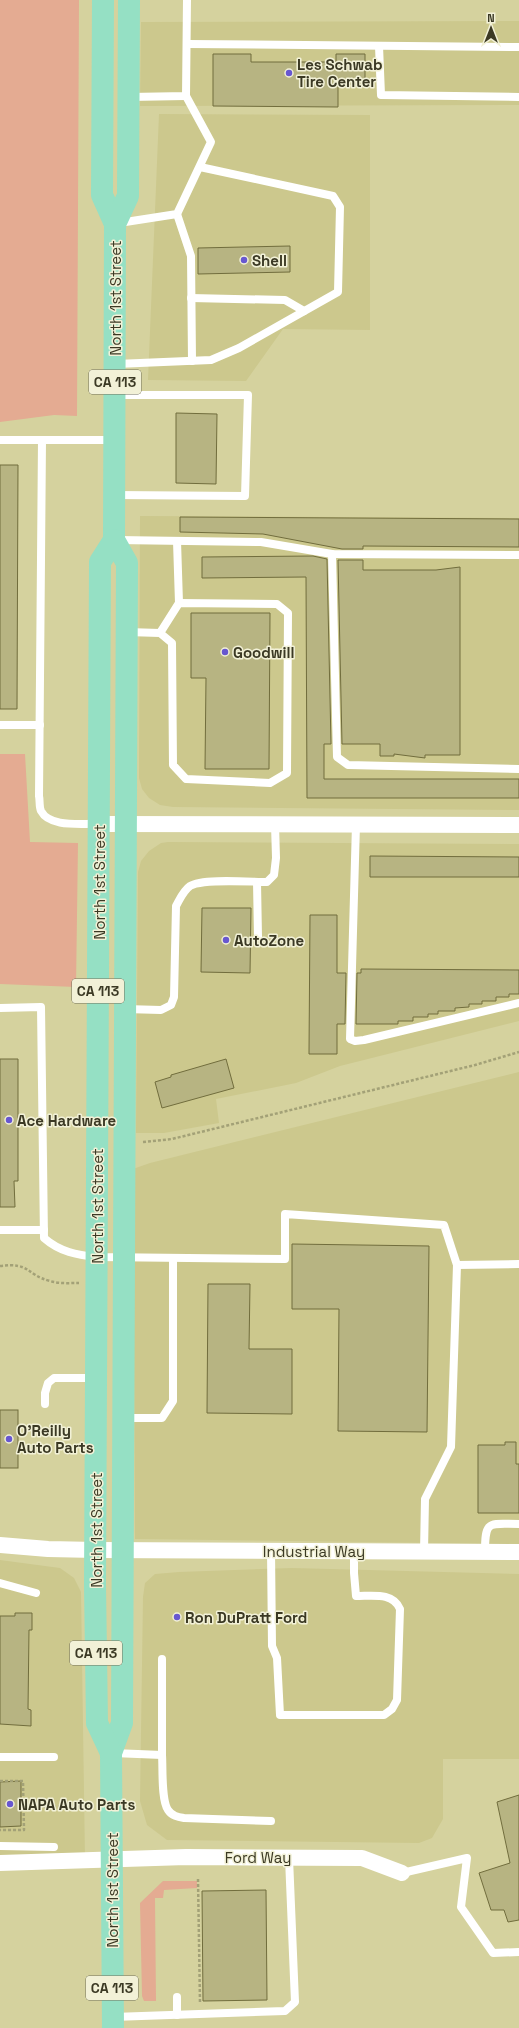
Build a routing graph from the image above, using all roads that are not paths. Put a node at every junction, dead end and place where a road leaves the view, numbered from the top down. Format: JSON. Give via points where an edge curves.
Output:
{"nodes":[{"id":1,"x":103,"y":0,"type":"edge"},
{"id":2,"x":129,"y":0,"type":"edge"},
{"id":3,"x":187,"y":0,"type":"edge"},
{"id":4,"x":186,"y":44,"type":"junction"},
{"id":5,"x":379,"y":46,"type":"junction"},
{"id":6,"x":519,"y":47,"type":"edge"},
{"id":7,"x":186,"y":96,"type":"junction"},
{"id":8,"x":129,"y":97,"type":"junction"},
{"id":9,"x":519,"y":97,"type":"edge"},
{"id":10,"x":200,"y":167,"type":"junction"},
{"id":11,"x":177,"y":214,"type":"junction"},
{"id":12,"x":115,"y":224,"type":"junction"},
{"id":13,"x":191,"y":298,"type":"junction"},
{"id":14,"x":304,"y":311,"type":"junction"},
{"id":15,"x":192,"y":360,"type":"junction"},
{"id":16,"x":115,"y":364,"type":"junction"},
{"id":17,"x":115,"y":395,"type":"junction"},
{"id":18,"x":0,"y":440,"type":"edge"},
{"id":19,"x":42,"y":440,"type":"junction"},
{"id":20,"x":115,"y":440,"type":"junction"},
{"id":21,"x":114,"y":495,"type":"junction"},
{"id":22,"x":114,"y":540,"type":"junction"},
{"id":23,"x":177,"y":541,"type":"junction"},
{"id":24,"x":332,"y":554,"type":"junction"},
{"id":25,"x":519,"y":555,"type":"edge"},
{"id":26,"x":179,"y":603,"type":"junction"},
{"id":27,"x":126,"y":632,"type":"junction"},
{"id":28,"x":160,"y":633,"type":"junction"},
{"id":29,"x":0,"y":725,"type":"edge"},
{"id":30,"x":40,"y":725,"type":"junction"},
{"id":31,"x":519,"y":769,"type":"edge"},
{"id":32,"x":99,"y":824,"type":"junction"},
{"id":33,"x":126,"y":824,"type":"junction"},
{"id":34,"x":275,"y":824,"type":"junction"},
{"id":35,"x":356,"y":824,"type":"junction"},
{"id":36,"x":519,"y":825,"type":"edge"},
{"id":37,"x":257,"y":882,"type":"junction"},
{"id":38,"x":258,"y":937,"type":"dead end"},
{"id":39,"x":519,"y":1004,"type":"edge"},
{"id":40,"x":0,"y":1008,"type":"edge"},
{"id":41,"x":124,"y":1010,"type":"junction"},
{"id":42,"x":0,"y":1230,"type":"edge"},
{"id":43,"x":44,"y":1230,"type":"junction"},
{"id":44,"x":97,"y":1257,"type":"junction"},
{"id":45,"x":124,"y":1258,"type":"junction"},
{"id":46,"x":173,"y":1258,"type":"junction"},
{"id":47,"x":519,"y":1264,"type":"edge"},
{"id":48,"x":457,"y":1265,"type":"junction"},
{"id":49,"x":97,"y":1378,"type":"junction"},
{"id":50,"x":45,"y":1404,"type":"dead end"},
{"id":51,"x":123,"y":1418,"type":"junction"},
{"id":52,"x":519,"y":1524,"type":"edge"},
{"id":53,"x":0,"y":1545,"type":"edge"},
{"id":54,"x":109,"y":1550,"type":"junction"},
{"id":55,"x":271,"y":1550,"type":"junction"},
{"id":56,"x":354,"y":1550,"type":"junction"},
{"id":57,"x":424,"y":1552,"type":"junction"},
{"id":58,"x":485,"y":1552,"type":"junction"},
{"id":59,"x":519,"y":1552,"type":"edge"},
{"id":60,"x":0,"y":1583,"type":"edge"},
{"id":61,"x":36,"y":1593,"type":"dead end"},
{"id":62,"x":162,"y":1659,"type":"dead end"},
{"id":63,"x":110,"y":1753,"type":"junction"},
{"id":64,"x":162,"y":1754,"type":"junction"},
{"id":65,"x":0,"y":1757,"type":"edge"},
{"id":66,"x":54,"y":1757,"type":"dead end"},
{"id":67,"x":271,"y":1821,"type":"dead end"},
{"id":68,"x":0,"y":1846,"type":"edge"},
{"id":69,"x":54,"y":1846,"type":"dead end"},
{"id":70,"x":289,"y":1858,"type":"junction"},
{"id":71,"x":112,"y":1861,"type":"junction"},
{"id":72,"x":0,"y":1863,"type":"edge"},
{"id":73,"x":402,"y":1873,"type":"joint"},
{"id":74,"x":519,"y":1952,"type":"edge"},
{"id":75,"x":177,"y":1997,"type":"dead end"},
{"id":76,"x":177,"y":2015,"type":"junction"},
{"id":77,"x":113,"y":2022,"type":"edge"}],
"edges":[{"from":1,"to":12,"type":"main road","name":"North 1st Street","number":"CA 113","via":[[102,195]]},
{"from":2,"to":8,"type":"main road","name":"North 1st Street","number":"CA 113"},
{"from":3,"to":4,"type":"lane"},
{"from":4,"to":5,"type":"lane"},
{"from":4,"to":7,"type":"lane"},
{"from":5,"to":6,"type":"lane"},
{"from":5,"to":9,"type":"lane","via":[[380,95]]},
{"from":7,"to":8,"type":"lane"},
{"from":7,"to":10,"type":"lane","via":[[211,142]]},
{"from":8,"to":12,"type":"main road","name":"North 1st Street","number":"CA 113","via":[[128,196]]},
{"from":10,"to":11,"type":"lane"},
{"from":10,"to":14,"type":"lane","via":[[332,196],[340,207],[338,292]]},
{"from":11,"to":12,"type":"lane"},
{"from":11,"to":13,"type":"lane","via":[[191,256]]},
{"from":12,"to":16,"type":"main road","name":"North 1st Street","number":"CA 113"},
{"from":13,"to":14,"type":"lane","via":[[285,300]]},
{"from":13,"to":15,"type":"lane"},
{"from":14,"to":15,"type":"lane","via":[[212,360]]},
{"from":15,"to":16,"type":"lane"},
{"from":16,"to":17,"type":"main road","name":"North 1st Street","number":"CA 113"},
{"from":17,"to":20,"type":"main road","name":"North 1st Street","number":"CA 113"},
{"from":17,"to":21,"type":"lane","via":[[248,395],[245,496]]},
{"from":18,"to":19,"type":"lane"},
{"from":19,"to":20,"type":"lane"},
{"from":19,"to":30,"type":"lane"},
{"from":20,"to":21,"type":"main road","name":"North 1st Street","number":"CA 113"},
{"from":21,"to":22,"type":"main road","name":"North 1st Street","number":"CA 113"},
{"from":22,"to":23,"type":"lane"},
{"from":22,"to":27,"type":"main road","name":"North 1st Street","number":"CA 113","via":[[127,563]]},
{"from":22,"to":32,"type":"main road","name":"North 1st Street","number":"CA 113","via":[[100,562]]},
{"from":23,"to":24,"type":"lane","via":[[261,542]]},
{"from":23,"to":26,"type":"lane"},
{"from":24,"to":25,"type":"lane"},
{"from":24,"to":31,"type":"lane","via":[[337,757],[348,765]]},
{"from":26,"to":28,"type":"lane"},
{"from":26,"to":28,"type":"lane","via":[[277,604],[288,613],[287,773],[270,783],[186,779],[173,765],[172,643]]},
{"from":27,"to":28,"type":"lane"},
{"from":27,"to":33,"type":"main road","name":"North 1st Street","number":"CA 113"},
{"from":29,"to":30,"type":"lane"},
{"from":30,"to":32,"type":"lane","via":[[41,810],[47,819],[59,822]]},
{"from":32,"to":33,"type":"street"},
{"from":32,"to":44,"type":"main road","name":"North 1st Street","number":"CA 113"},
{"from":33,"to":34,"type":"street"},
{"from":33,"to":41,"type":"main road","name":"North 1st Street","number":"CA 113"},
{"from":34,"to":35,"type":"street"},
{"from":34,"to":37,"type":"lane","via":[[274,875],[267,882]]},
{"from":35,"to":36,"type":"street"},
{"from":35,"to":39,"type":"lane","via":[[350,1039],[364,1040]]},
{"from":37,"to":38,"type":"lane"},
{"from":37,"to":41,"type":"lane","via":[[203,882],[191,885],[182,893],[176,906],[174,997],[171,1005],[161,1010]]},
{"from":40,"to":43,"type":"lane","via":[[41,1007]]},
{"from":41,"to":45,"type":"main road","name":"North 1st Street","number":"CA 113"},
{"from":42,"to":43,"type":"lane"},
{"from":43,"to":44,"type":"lane","via":[[44,1238],[54,1247],[76,1255]]},
{"from":44,"to":45,"type":"lane"},
{"from":44,"to":49,"type":"main road","name":"North 1st Street","number":"CA 113"},
{"from":45,"to":46,"type":"lane"},
{"from":45,"to":51,"type":"main road","name":"North 1st Street","number":"CA 113"},
{"from":46,"to":48,"type":"lane","via":[[285,1259],[285,1214],[444,1225]]},
{"from":46,"to":51,"type":"lane","via":[[173,1401],[162,1418]]},
{"from":47,"to":48,"type":"lane"},
{"from":48,"to":57,"type":"lane","via":[[451,1447],[425,1499]]},
{"from":49,"to":50,"type":"lane","via":[[54,1378],[48,1383]]},
{"from":49,"to":54,"type":"main road","name":"North 1st Street","number":"CA 113"},
{"from":51,"to":54,"type":"main road","name":"North 1st Street","number":"CA 113"},
{"from":52,"to":58,"type":"lane","via":[[493,1524],[488,1527],[485,1532]]},
{"from":53,"to":54,"type":"street","name":"Industrial Way"},
{"from":54,"to":55,"type":"street","name":"Industrial Way"},
{"from":54,"to":63,"type":"main road","name":"North 1st Street","number":"CA 113","via":[[122,1723]]},
{"from":55,"to":56,"type":"street","name":"Industrial Way"},
{"from":55,"to":56,"type":"lane","via":[[272,1646],[277,1658],[280,1715],[384,1715],[392,1709],[397,1700],[400,1609],[397,1601],[388,1596],[356,1596]]},
{"from":56,"to":57,"type":"street","name":"Industrial Way"},
{"from":57,"to":58,"type":"street","name":"Industrial Way"},
{"from":58,"to":59,"type":"street","name":"Industrial Way"},
{"from":60,"to":61,"type":"lane"},
{"from":62,"to":64,"type":"lane"},
{"from":63,"to":64,"type":"lane"},
{"from":63,"to":71,"type":"main road","name":"North 1st Street","number":"CA 113"},
{"from":64,"to":67,"type":"lane","via":[[165,1804],[169,1812],[175,1816]]},
{"from":65,"to":66,"type":"lane"},
{"from":68,"to":69,"type":"lane"},
{"from":70,"to":71,"type":"street","name":"Ford Way","via":[[186,1857]]},
{"from":70,"to":73,"type":"street","name":"Ford Way","via":[[362,1858]]},
{"from":70,"to":76,"type":"lane","via":[[295,2002],[285,2011]]},
{"from":71,"to":72,"type":"street","name":"Ford Way"},
{"from":71,"to":77,"type":"main road","name":"North 1st Street","number":"CA 113"},
{"from":73,"to":74,"type":"lane","via":[[467,1858],[462,1907],[493,1953]]},
{"from":75,"to":76,"type":"lane"},
{"from":76,"to":77,"type":"lane"}]}
